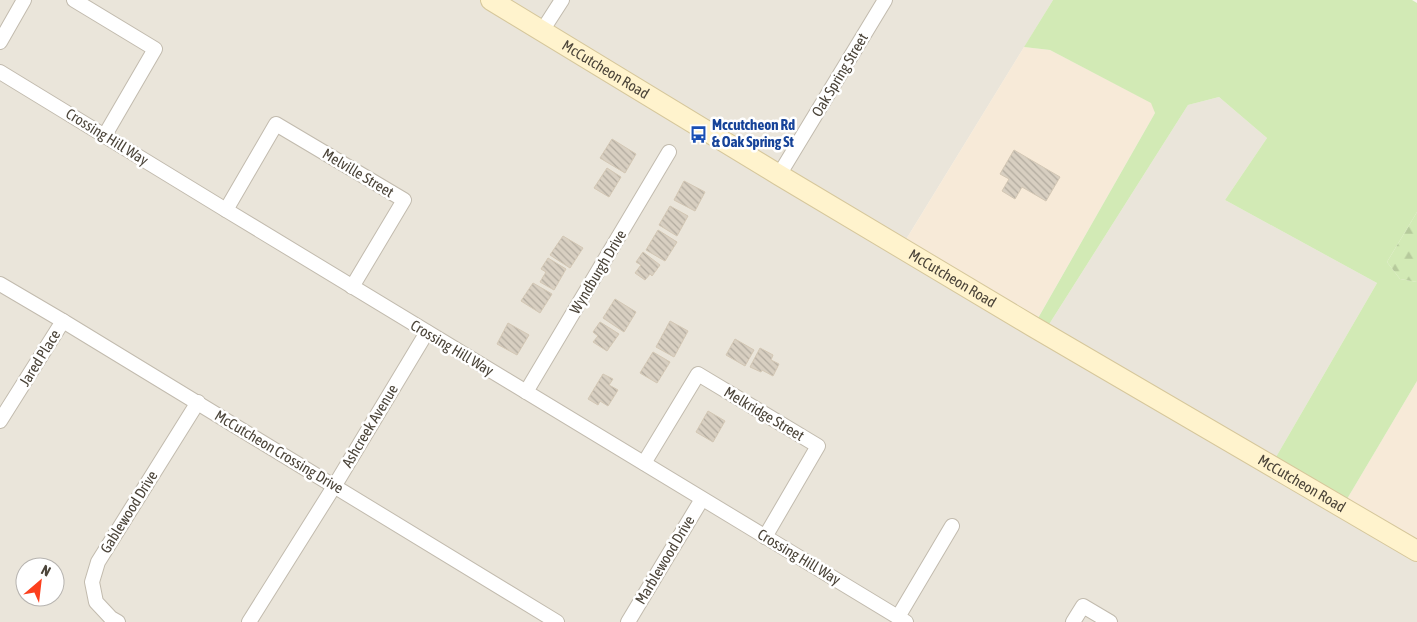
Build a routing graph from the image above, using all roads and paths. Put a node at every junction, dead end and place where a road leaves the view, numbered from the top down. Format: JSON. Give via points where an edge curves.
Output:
{"nodes":[{"id":1,"x":24,"y":0,"type":"edge"},
{"id":2,"x":74,"y":0,"type":"edge"},
{"id":3,"x":490,"y":0,"type":"edge"},
{"id":4,"x":562,"y":0,"type":"edge"},
{"id":5,"x":885,"y":0,"type":"edge"},
{"id":6,"x":542,"y":31,"type":"junction"},
{"id":7,"x":0,"y":42,"type":"edge"},
{"id":8,"x":0,"y":72,"type":"edge"},
{"id":9,"x":105,"y":135,"type":"junction"},
{"id":10,"x":669,"y":152,"type":"dead end"},
{"id":11,"x":779,"y":175,"type":"junction"},
{"id":12,"x":226,"y":210,"type":"junction"},
{"id":13,"x":0,"y":284,"type":"edge"},
{"id":14,"x":352,"y":287,"type":"junction"},
{"id":15,"x":63,"y":321,"type":"junction"},
{"id":16,"x":427,"y":332,"type":"junction"},
{"id":17,"x":526,"y":392,"type":"junction"},
{"id":18,"x":198,"y":402,"type":"junction"},
{"id":19,"x":0,"y":422,"type":"edge"},
{"id":20,"x":644,"y":463,"type":"junction"},
{"id":21,"x":335,"y":486,"type":"junction"},
{"id":22,"x":702,"y":499,"type":"junction"},
{"id":23,"x":952,"y":526,"type":"dead end"},
{"id":24,"x":765,"y":537,"type":"junction"},
{"id":25,"x":1417,"y":551,"type":"edge"},
{"id":26,"x":902,"y":620,"type":"edge"},
{"id":27,"x":252,"y":621,"type":"edge"},
{"id":28,"x":118,"y":622,"type":"edge"},
{"id":29,"x":557,"y":622,"type":"edge"},
{"id":30,"x":628,"y":622,"type":"edge"},
{"id":31,"x":1073,"y":622,"type":"edge"},
{"id":32,"x":1110,"y":622,"type":"edge"}],
"edges":[{"from":1,"to":7,"type":"street"},
{"from":2,"to":9,"type":"street","via":[[155,50]]},
{"from":3,"to":6,"type":"main road","name":"McCutcheon Road"},
{"from":4,"to":6,"type":"street"},
{"from":5,"to":11,"type":"street","name":"Oak Spring Street"},
{"from":6,"to":11,"type":"main road","name":"McCutcheon Road"},
{"from":8,"to":9,"type":"street","name":"Crossing Hill Way"},
{"from":9,"to":12,"type":"street","name":"Crossing Hill Way"},
{"from":10,"to":17,"type":"street","name":"Wyndburgh Drive"},
{"from":11,"to":25,"type":"main road","name":"McCutcheon Road"},
{"from":12,"to":14,"type":"street","name":"Crossing Hill Way"},
{"from":12,"to":14,"type":"street","name":"Melville Street","via":[[276,124],[404,200]]},
{"from":13,"to":15,"type":"street","name":"McCutcheon Crossing Drive"},
{"from":14,"to":16,"type":"street","name":"Crossing Hill Way"},
{"from":15,"to":18,"type":"street","name":"McCutcheon Crossing Drive"},
{"from":15,"to":19,"type":"street","name":"Jared Place"},
{"from":16,"to":17,"type":"street","name":"Crossing Hill Way"},
{"from":16,"to":21,"type":"street","name":"Ashcreek Avenue"},
{"from":17,"to":20,"type":"street","name":"Crossing Hill Way"},
{"from":18,"to":21,"type":"street","name":"McCutcheon Crossing Drive"},
{"from":18,"to":28,"type":"street","name":"Gablewood Drive","via":[[98,562],[92,582],[96,602]]},
{"from":20,"to":22,"type":"street","name":"Crossing Hill Way"},
{"from":20,"to":24,"type":"street","name":"Melkridge Street","via":[[698,374],[818,446]]},
{"from":21,"to":27,"type":"street","name":"Ashcreek Avenue"},
{"from":21,"to":29,"type":"street","name":"McCutcheon Crossing Drive"},
{"from":22,"to":24,"type":"street","name":"Crossing Hill Way"},
{"from":22,"to":30,"type":"street","name":"Marblewood Drive"},
{"from":23,"to":26,"type":"street"},
{"from":24,"to":26,"type":"street","name":"Crossing Hill Way"},
{"from":31,"to":32,"type":"street","via":[[1083,606]]}]}
